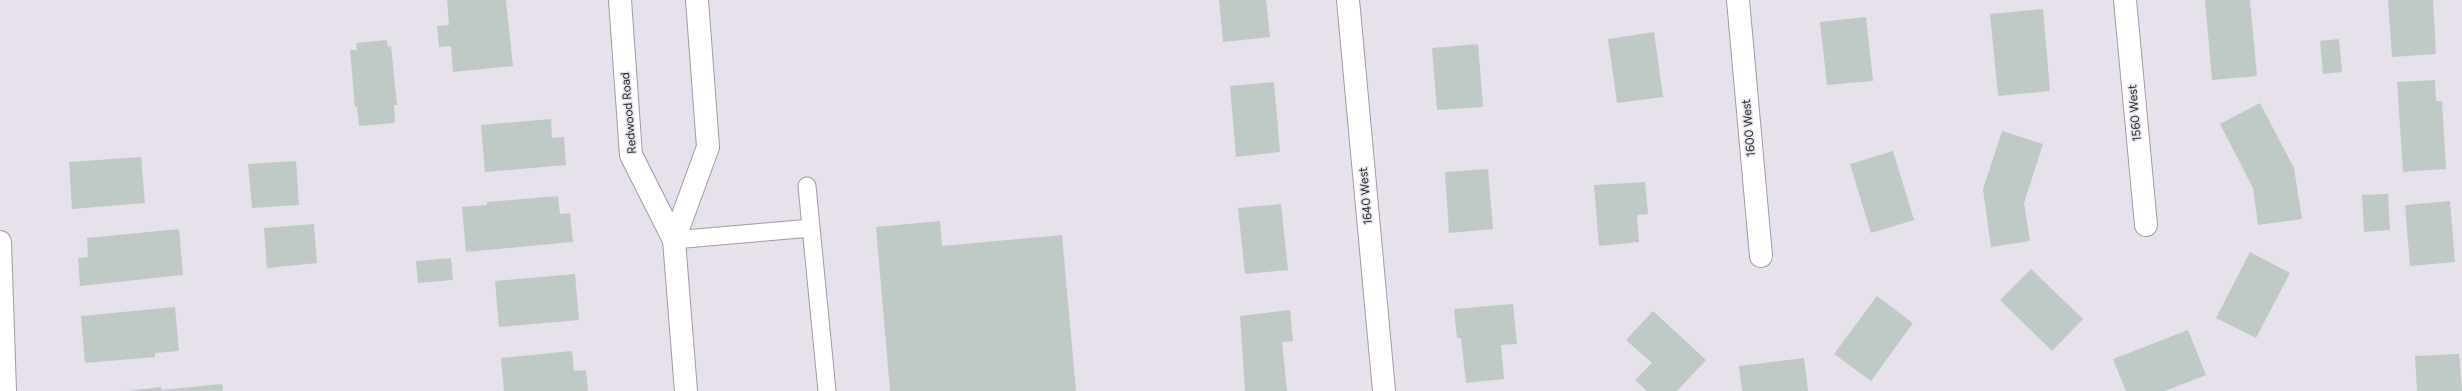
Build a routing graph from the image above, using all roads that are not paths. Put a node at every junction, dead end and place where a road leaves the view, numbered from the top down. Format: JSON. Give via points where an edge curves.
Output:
{"nodes":[{"id":1,"x":620,"y":0,"type":"edge"},
{"id":2,"x":697,"y":0,"type":"edge"},
{"id":3,"x":1348,"y":0,"type":"edge"},
{"id":4,"x":1738,"y":0,"type":"edge"},
{"id":5,"x":2125,"y":0,"type":"edge"},
{"id":6,"x":807,"y":186,"type":"dead end"},
{"id":7,"x":2146,"y":225,"type":"dead end"},
{"id":8,"x":812,"y":228,"type":"junction"},
{"id":9,"x":674,"y":240,"type":"junction"},
{"id":10,"x":0,"y":242,"type":"edge"},
{"id":11,"x":1761,"y":256,"type":"dead end"},
{"id":12,"x":5,"y":391,"type":"edge"},
{"id":13,"x":686,"y":391,"type":"edge"},
{"id":14,"x":827,"y":391,"type":"edge"},
{"id":15,"x":1384,"y":391,"type":"edge"}],
"edges":[{"from":1,"to":9,"type":"street","name":"Redwood Road","via":[[631,155]]},
{"from":2,"to":9,"type":"street","name":"Redwood Road","via":[[708,147]]},
{"from":3,"to":15,"type":"street","name":"1640 West"},
{"from":4,"to":11,"type":"street","name":"1600 West"},
{"from":5,"to":7,"type":"street","name":"1560 West"},
{"from":6,"to":8,"type":"lane"},
{"from":8,"to":9,"type":"lane"},
{"from":8,"to":14,"type":"lane"},
{"from":9,"to":13,"type":"street","name":"Redwood Road"},
{"from":10,"to":12,"type":"street"}]}
